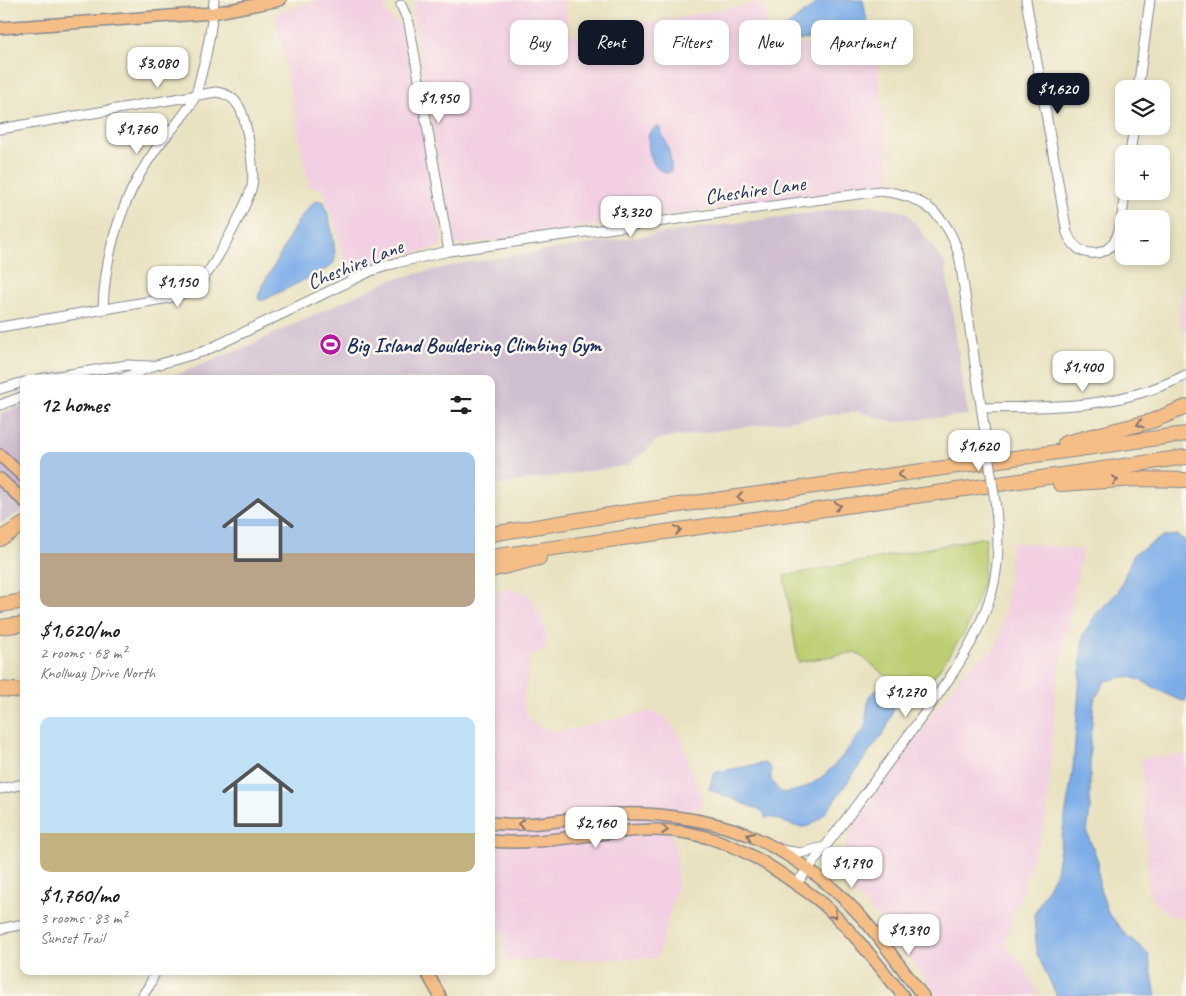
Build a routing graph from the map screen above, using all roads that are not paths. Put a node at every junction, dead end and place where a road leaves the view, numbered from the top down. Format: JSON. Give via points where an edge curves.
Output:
{"nodes":[{"id":1,"x":214,"y":0,"type":"edge"},
{"id":2,"x":280,"y":0,"type":"edge"},
{"id":3,"x":1026,"y":0,"type":"edge"},
{"id":4,"x":1150,"y":0,"type":"edge"},
{"id":5,"x":401,"y":5,"type":"dead end"},
{"id":6,"x":213,"y":13,"type":"junction"},
{"id":7,"x":0,"y":28,"type":"edge"},
{"id":8,"x":1139,"y":80,"type":"edge"},
{"id":9,"x":196,"y":94,"type":"junction"},
{"id":10,"x":0,"y":129,"type":"edge"},
{"id":11,"x":1124,"y":200,"type":"edge"},
{"id":12,"x":448,"y":251,"type":"junction"},
{"id":13,"x":104,"y":309,"type":"junction"},
{"id":14,"x":0,"y":327,"type":"edge"},
{"id":15,"x":153,"y":366,"type":"junction"},
{"id":16,"x":64,"y":375,"type":"edge"},
{"id":17,"x":132,"y":375,"type":"edge"},
{"id":18,"x":1186,"y":375,"type":"edge"},
{"id":19,"x":20,"y":383,"type":"edge"},
{"id":20,"x":0,"y":389,"type":"edge"},
{"id":21,"x":20,"y":398,"type":"edge"},
{"id":22,"x":0,"y":405,"type":"edge"},
{"id":23,"x":1186,"y":407,"type":"edge"},
{"id":24,"x":982,"y":408,"type":"junction"},
{"id":25,"x":1186,"y":434,"type":"edge"},
{"id":26,"x":0,"y":455,"type":"edge"},
{"id":27,"x":1186,"y":457,"type":"edge"},
{"id":28,"x":1001,"y":459,"type":"junction"},
{"id":29,"x":20,"y":473,"type":"edge"},
{"id":30,"x":0,"y":479,"type":"edge"},
{"id":31,"x":1186,"y":480,"type":"edge"},
{"id":32,"x":1014,"y":482,"type":"junction"},
{"id":33,"x":20,"y":497,"type":"edge"},
{"id":34,"x":622,"y":513,"type":"junction"},
{"id":35,"x":495,"y":524,"type":"edge"},
{"id":36,"x":20,"y":527,"type":"edge"},
{"id":37,"x":495,"y":533,"type":"edge"},
{"id":38,"x":629,"y":538,"type":"junction"},
{"id":39,"x":0,"y":540,"type":"edge"},
{"id":40,"x":495,"y":556,"type":"edge"},
{"id":41,"x":495,"y":569,"type":"edge"},
{"id":42,"x":20,"y":602,"type":"edge"},
{"id":43,"x":0,"y":605,"type":"edge"},
{"id":44,"x":20,"y":624,"type":"edge"},
{"id":45,"x":0,"y":627,"type":"edge"},
{"id":46,"x":0,"y":689,"type":"edge"},
{"id":47,"x":20,"y":691,"type":"edge"},
{"id":48,"x":20,"y":785,"type":"edge"},
{"id":49,"x":0,"y":789,"type":"edge"},
{"id":50,"x":495,"y":823,"type":"edge"},
{"id":51,"x":495,"y":841,"type":"edge"},
{"id":52,"x":826,"y":847,"type":"junction"},
{"id":53,"x":776,"y":850,"type":"junction"},
{"id":54,"x":808,"y":870,"type":"junction"},
{"id":55,"x":796,"y":884,"type":"junction"},
{"id":56,"x":20,"y":925,"type":"edge"},
{"id":57,"x":0,"y":929,"type":"edge"},
{"id":58,"x":154,"y":975,"type":"edge"},
{"id":59,"x":428,"y":975,"type":"edge"},
{"id":60,"x":142,"y":996,"type":"edge"},
{"id":61,"x":440,"y":996,"type":"edge"},
{"id":62,"x":902,"y":996,"type":"edge"},
{"id":63,"x":923,"y":996,"type":"edge"}],
"edges":[{"from":1,"to":6,"type":"street"},
{"from":2,"to":6,"type":"main road"},
{"from":3,"to":11,"type":"street","via":[[1066,233],[1087,253],[1105,250],[1112,245],[1120,229]]},
{"from":4,"to":8,"type":"street"},
{"from":5,"to":12,"type":"street","via":[[409,23]]},
{"from":6,"to":7,"type":"main road"},
{"from":6,"to":9,"type":"street"},
{"from":9,"to":10,"type":"street"},
{"from":9,"to":13,"type":"street","via":[[184,115],[146,163],[128,196],[107,260]]},
{"from":9,"to":13,"type":"street","via":[[219,92],[227,95],[241,109],[252,164],[253,181],[247,200],[212,267],[189,291],[174,297]]},
{"from":12,"to":15,"type":"street","name":"Cheshire Lane","via":[[371,271],[205,351]]},
{"from":12,"to":24,"type":"street","name":"Cheshire Lane","via":[[864,192],[908,196],[932,210],[956,244]]},
{"from":13,"to":14,"type":"street"},
{"from":15,"to":16,"type":"street","name":"Cheshire Lane","via":[[119,366]]},
{"from":15,"to":17,"type":"street","name":"Cheshire Lane"},
{"from":18,"to":24,"type":"street","via":[[1152,390],[1104,402],[1075,406]]},
{"from":19,"to":20,"type":"street"},
{"from":21,"to":22,"type":"street"},
{"from":23,"to":28,"type":"highway","one_way":true,"via":[[1134,426]]},
{"from":24,"to":52,"type":"street","name":"Cheshire Lane","bridge":true,"via":[[998,540],[992,590],[978,629],[952,675]]},
{"from":25,"to":28,"type":"highway"},
{"from":26,"to":29,"type":"main road"},
{"from":27,"to":32,"type":"highway"},
{"from":28,"to":34,"type":"highway","one_way":true},
{"from":30,"to":33,"type":"main road"},
{"from":32,"to":31,"type":"highway","one_way":true,"via":[[1050,485],[1137,478]]},
{"from":38,"to":32,"type":"highway","one_way":true},
{"from":34,"to":35,"type":"highway"},
{"from":34,"to":37,"type":"highway"},
{"from":36,"to":39,"type":"highway"},
{"from":38,"to":40,"type":"highway"},
{"from":38,"to":41,"type":"highway"},
{"from":42,"to":43,"type":"highway"},
{"from":44,"to":45,"type":"highway"},
{"from":46,"to":47,"type":"highway"},
{"from":48,"to":49,"type":"street"},
{"from":53,"to":50,"type":"main road","one_way":true,"via":[[729,828],[660,815],[620,814],[530,824]]},
{"from":51,"to":55,"type":"main road","one_way":true,"via":[[550,841],[654,830],[684,832],[733,845]]},
{"from":52,"to":53,"type":"street","via":[[800,853]]},
{"from":52,"to":54,"type":"street","name":"Cheshire Lane"},
{"from":53,"to":54,"type":"main road"},
{"from":54,"to":55,"type":"street","name":"Cheshire Lane"},
{"from":54,"to":63,"type":"main road","via":[[852,907]]},
{"from":55,"to":62,"type":"main road","one_way":true,"via":[[844,924]]},
{"from":56,"to":57,"type":"street"},
{"from":58,"to":60,"type":"street"},
{"from":59,"to":61,"type":"main road"}]}
